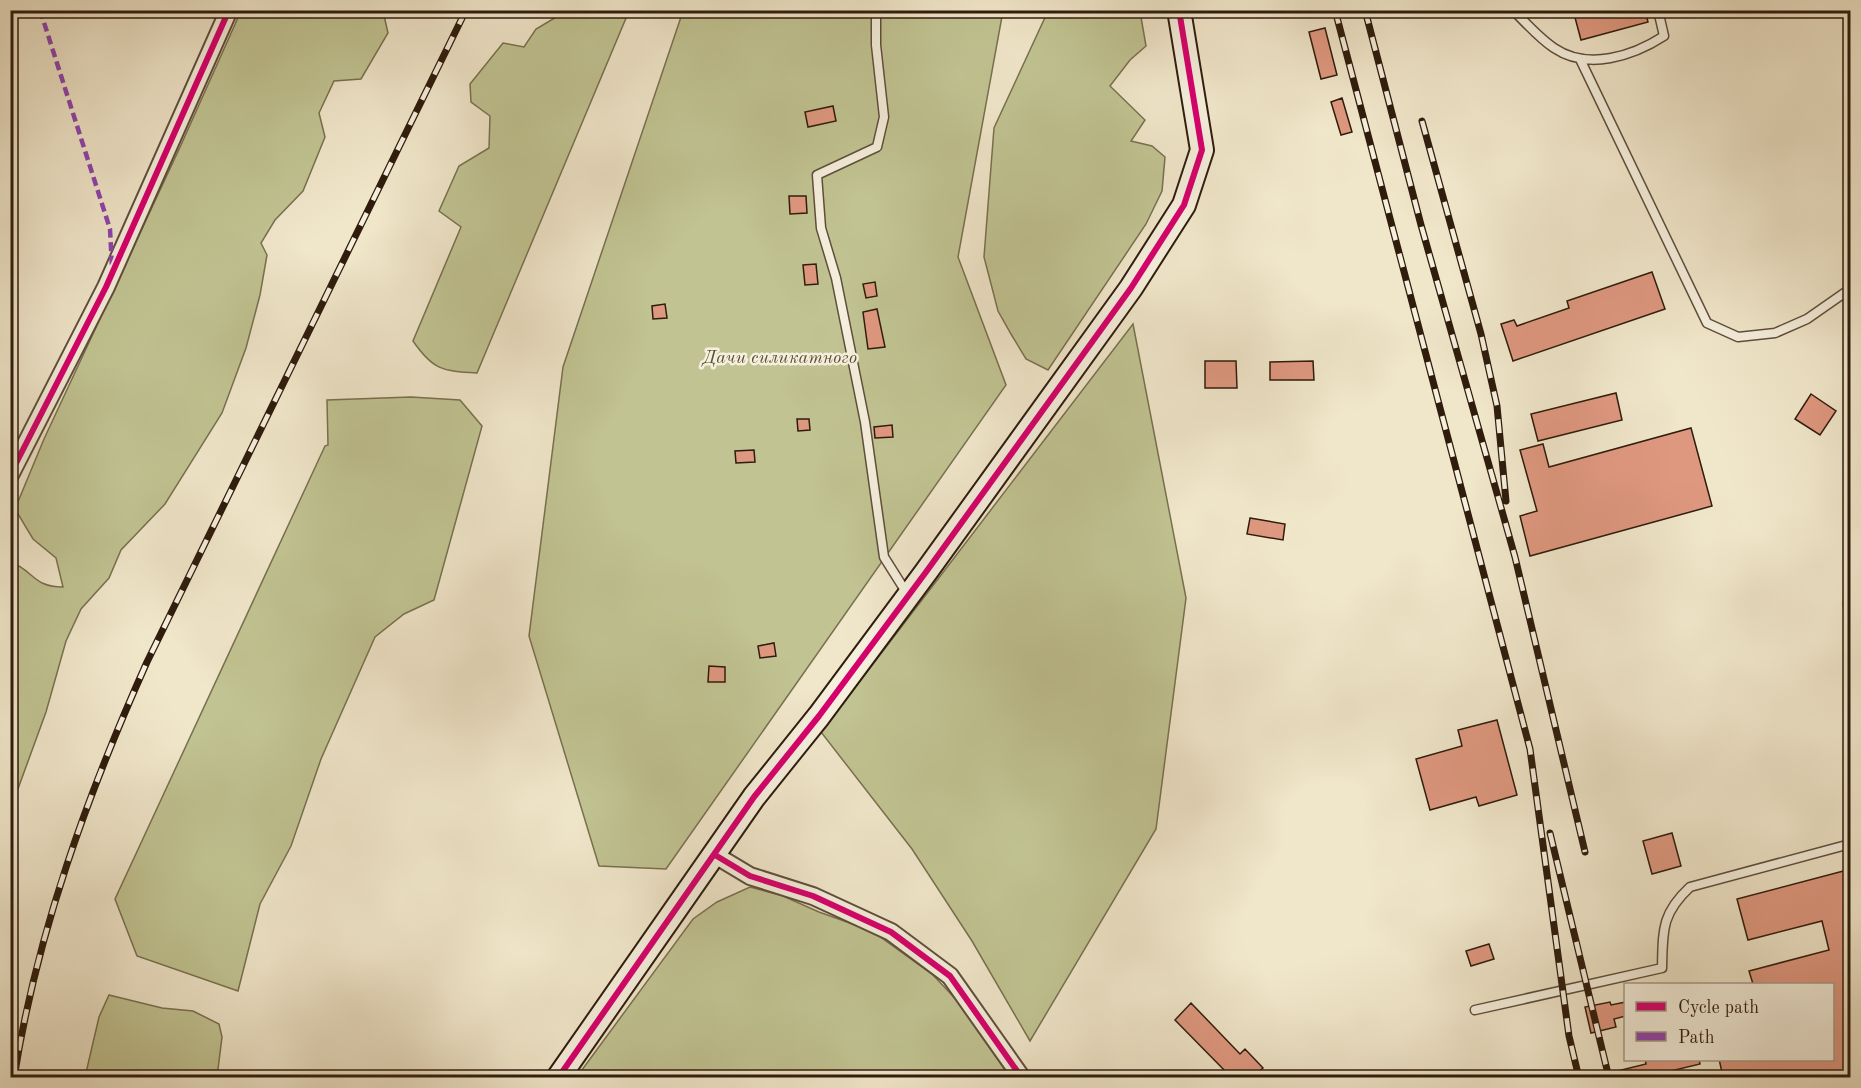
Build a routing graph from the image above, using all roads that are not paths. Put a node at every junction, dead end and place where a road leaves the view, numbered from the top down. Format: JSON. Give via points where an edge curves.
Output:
{"nodes":[{"id":1,"x":229,"y":10,"type":"edge"},
{"id":2,"x":876,"y":10,"type":"edge"},
{"id":3,"x":1179,"y":10,"type":"edge"},
{"id":4,"x":1513,"y":10,"type":"edge"},
{"id":5,"x":1658,"y":10,"type":"edge"},
{"id":6,"x":1580,"y":59,"type":"junction"},
{"id":7,"x":1851,"y":289,"type":"edge"},
{"id":8,"x":10,"y":475,"type":"edge"},
{"id":9,"x":1851,"y":576,"type":"edge"},
{"id":10,"x":908,"y":596,"type":"junction"},
{"id":11,"x":1851,"y":614,"type":"edge"},
{"id":12,"x":1851,"y":844,"type":"edge"},
{"id":13,"x":715,"y":855,"type":"junction"},
{"id":14,"x":1475,"y":1010,"type":"dead end"},
{"id":15,"x":558,"y":1077,"type":"edge"},
{"id":16,"x":1022,"y":1077,"type":"edge"}],
"edges":[{"from":1,"to":8,"type":"street","via":[[106,287]]},
{"from":2,"to":10,"type":"lane","via":[[884,117],[877,147],[817,175],[821,228],[837,278],[863,411],[884,557]]},
{"from":3,"to":10,"type":"street","via":[[1202,150],[1184,205],[1131,288]]},
{"from":4,"to":6,"type":"lane","via":[[1555,48]]},
{"from":5,"to":6,"type":"lane","via":[[1664,36],[1644,49],[1613,58]]},
{"from":6,"to":7,"type":"lane","via":[[1707,323],[1738,337],[1775,333],[1807,320]]},
{"from":9,"to":11,"type":"lane"},
{"from":10,"to":13,"type":"street","via":[[754,797]]},
{"from":12,"to":14,"type":"lane","via":[[1690,887],[1674,902],[1663,924],[1662,968]]},
{"from":13,"to":15,"type":"street"},
{"from":13,"to":16,"type":"street","via":[[750,876],[813,896],[891,932],[950,975]]}]}
